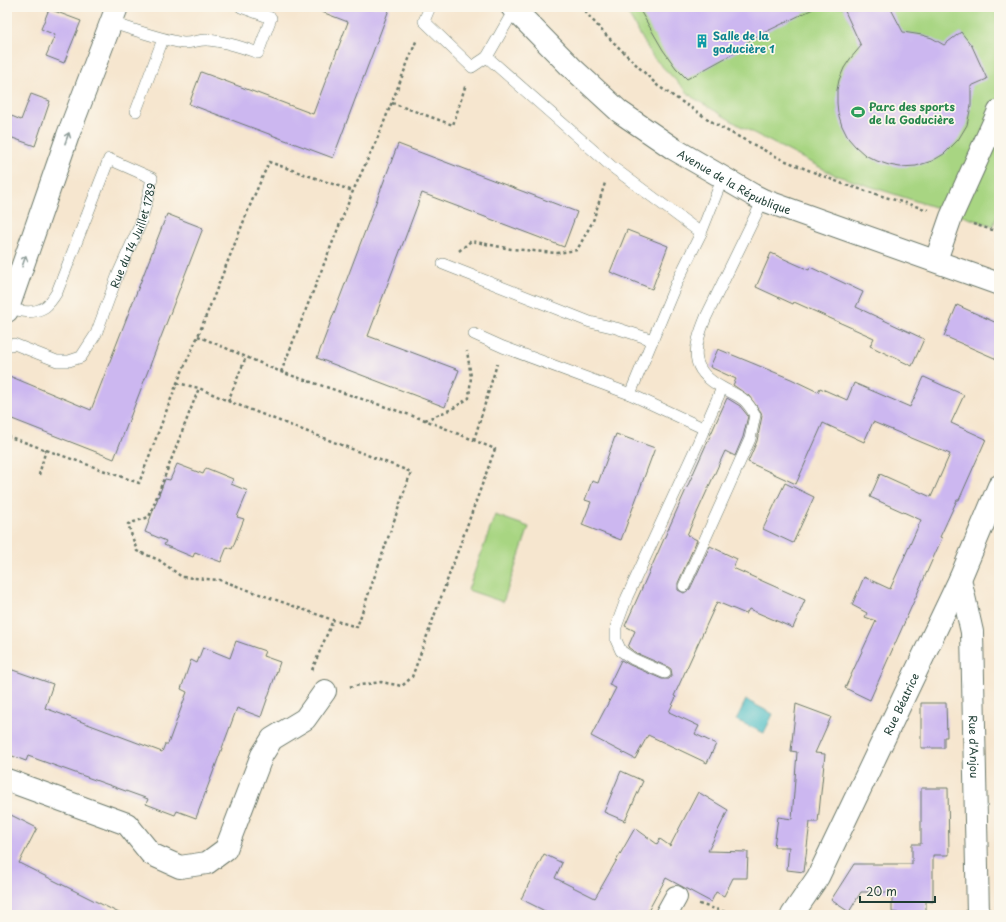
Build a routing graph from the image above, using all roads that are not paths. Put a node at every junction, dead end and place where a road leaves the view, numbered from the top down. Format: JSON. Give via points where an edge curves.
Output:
{"nodes":[{"id":1,"x":241,"y":7,"type":"edge"},
{"id":2,"x":430,"y":7,"type":"edge"},
{"id":3,"x":513,"y":8,"type":"edge"},
{"id":4,"x":114,"y":15,"type":"edge"},
{"id":5,"x":163,"y":39,"type":"junction"},
{"id":6,"x":487,"y":57,"type":"junction"},
{"id":7,"x":136,"y":111,"type":"dead end"},
{"id":8,"x":999,"y":111,"type":"edge"},
{"id":9,"x":723,"y":177,"type":"junction"},
{"id":10,"x":762,"y":200,"type":"junction"},
{"id":11,"x":702,"y":233,"type":"junction"},
{"id":12,"x":936,"y":260,"type":"junction"},
{"id":13,"x":443,"y":264,"type":"road end"},
{"id":14,"x":999,"y":284,"type":"edge"},
{"id":15,"x":8,"y":309,"type":"edge"},
{"id":16,"x":474,"y":334,"type":"road end"},
{"id":17,"x":653,"y":340,"type":"junction"},
{"id":18,"x":7,"y":346,"type":"edge"},
{"id":19,"x":722,"y":388,"type":"junction"},
{"id":20,"x":630,"y":394,"type":"junction"},
{"id":21,"x":705,"y":429,"type":"junction"},
{"id":22,"x":999,"y":486,"type":"edge"},
{"id":23,"x":960,"y":579,"type":"junction"},
{"id":24,"x":684,"y":586,"type":"dead end"},
{"id":25,"x":665,"y":673,"type":"dead end"},
{"id":26,"x":325,"y":691,"type":"road end"},
{"id":27,"x":7,"y":780,"type":"edge"},
{"id":28,"x":792,"y":915,"type":"edge"},
{"id":29,"x":978,"y":915,"type":"edge"}],
"edges":[{"from":1,"to":5,"type":"lane","name":"Rue du 14 Juillet 1789","via":[[271,18],[258,53],[237,45],[207,40],[186,43]]},
{"from":2,"to":6,"type":"lane","via":[[424,21],[472,67]]},
{"from":3,"to":6,"type":"lane"},
{"from":3,"to":9,"type":"street","name":"Avenue de la République","via":[[620,112],[674,149]]},
{"from":4,"to":5,"type":"lane","name":"Rue du 14 Juillet 1789"},
{"from":15,"to":4,"type":"street","name":"Rue du 14 Juillet 1789","one_way":true,"via":[[68,135]]},
{"from":5,"to":7,"type":"lane"},
{"from":6,"to":11,"type":"lane","via":[[611,166]]},
{"from":8,"to":12,"type":"street","via":[[951,217]]},
{"from":9,"to":10,"type":"street","name":"Avenue de la République"},
{"from":9,"to":11,"type":"lane"},
{"from":10,"to":12,"type":"street","name":"Avenue de la République"},
{"from":10,"to":19,"type":"lane","via":[[706,317],[696,347],[701,372]]},
{"from":11,"to":17,"type":"lane","via":[[676,284]]},
{"from":12,"to":14,"type":"street","name":"Avenue de la République"},
{"from":13,"to":17,"type":"lane","via":[[590,322]]},
{"from":15,"to":18,"type":"lane","name":"Rue du 14 Juillet 1789","via":[[32,312],[46,307],[57,292],[109,159],[152,178],[140,224],[96,334],[81,357],[57,361],[14,344]]},
{"from":16,"to":20,"type":"lane","via":[[502,347]]},
{"from":17,"to":20,"type":"lane"},
{"from":19,"to":21,"type":"lane"},
{"from":19,"to":24,"type":"lane","via":[[748,403],[755,415],[750,440]]},
{"from":20,"to":21,"type":"lane"},
{"from":21,"to":25,"type":"lane","via":[[627,597],[616,627],[616,640],[621,651],[632,660]]},
{"from":22,"to":23,"type":"street","name":"Rue Béatrice"},
{"from":23,"to":28,"type":"street","name":"Rue Béatrice","via":[[818,877]]},
{"from":23,"to":29,"type":"street","name":"Rue d'Anjou","via":[[972,632]]},
{"from":26,"to":27,"type":"street","via":[[305,719],[272,739],[262,755],[226,849],[207,863],[180,867],[151,854],[127,824]]}]}
